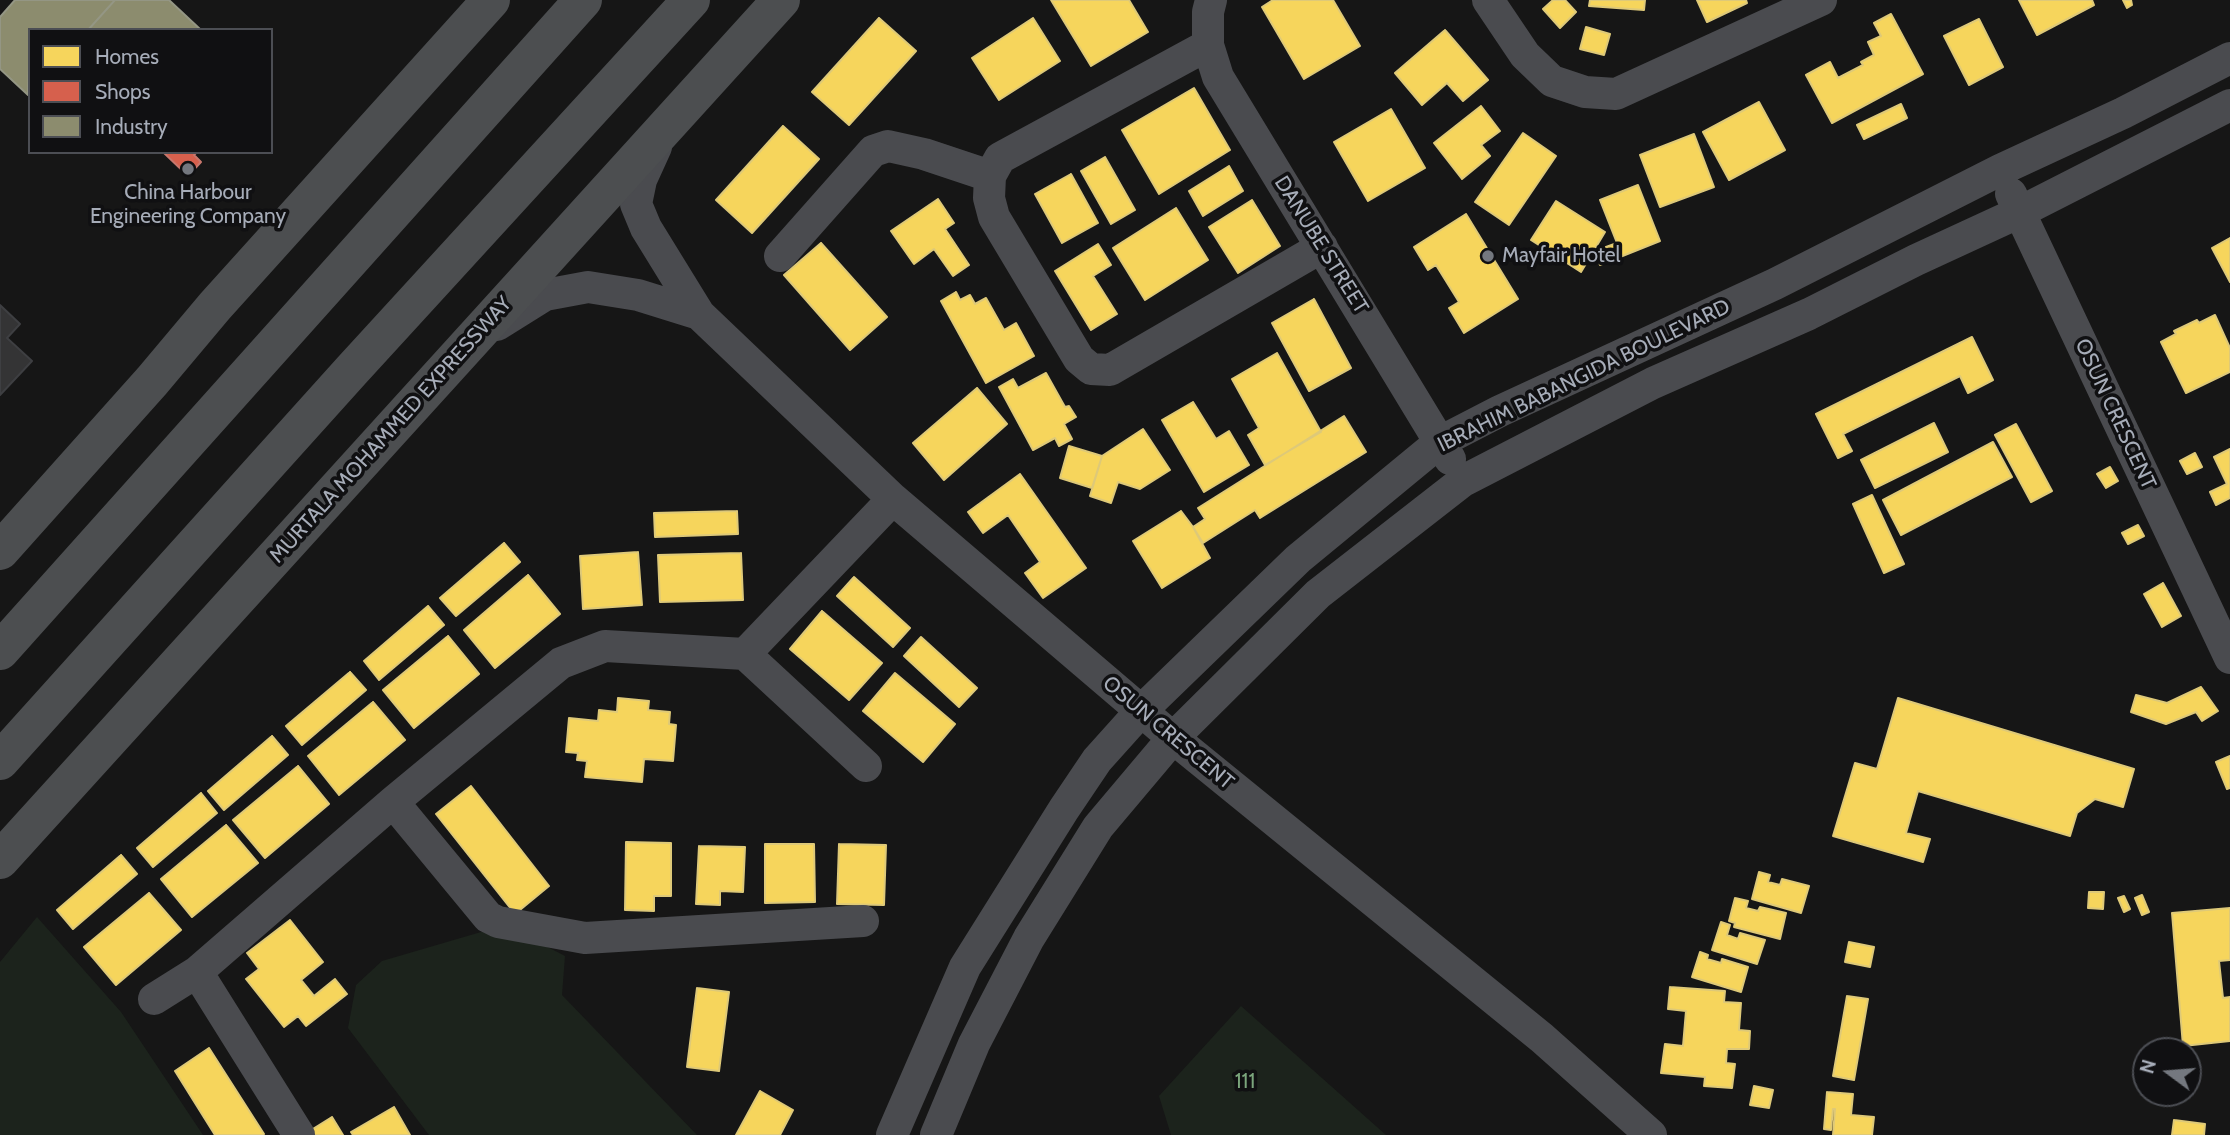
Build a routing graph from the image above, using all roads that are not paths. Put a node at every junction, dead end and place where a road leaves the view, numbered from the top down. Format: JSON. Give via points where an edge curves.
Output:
{"nodes":[{"id":1,"x":491,"y":0,"type":"edge"},
{"id":2,"x":583,"y":0,"type":"edge"},
{"id":3,"x":691,"y":0,"type":"edge"},
{"id":4,"x":781,"y":0,"type":"edge"},
{"id":5,"x":1211,"y":0,"type":"edge"},
{"id":6,"x":1488,"y":0,"type":"edge"},
{"id":7,"x":1821,"y":0,"type":"edge"},
{"id":8,"x":1208,"y":45,"type":"junction"},
{"id":9,"x":2230,"y":58,"type":"edge"},
{"id":10,"x":2230,"y":105,"type":"edge"},
{"id":11,"x":673,"y":118,"type":"junction"},
{"id":12,"x":2000,"y":170,"type":"junction"},
{"id":13,"x":990,"y":176,"type":"junction"},
{"id":14,"x":2020,"y":212,"type":"junction"},
{"id":15,"x":1322,"y":247,"type":"junction"},
{"id":16,"x":780,"y":256,"type":"dead end"},
{"id":17,"x":699,"y":314,"type":"junction"},
{"id":18,"x":473,"y":340,"type":"junction"},
{"id":19,"x":1440,"y":442,"type":"junction"},
{"id":20,"x":1463,"y":481,"type":"junction"},
{"id":21,"x":893,"y":499,"type":"junction"},
{"id":22,"x":0,"y":551,"type":"edge"},
{"id":23,"x":0,"y":651,"type":"edge"},
{"id":24,"x":745,"y":654,"type":"junction"},
{"id":25,"x":2230,"y":658,"type":"edge"},
{"id":26,"x":1140,"y":710,"type":"junction"},
{"id":27,"x":1173,"y":738,"type":"junction"},
{"id":28,"x":0,"y":761,"type":"edge"},
{"id":29,"x":866,"y":766,"type":"dead end"},
{"id":30,"x":393,"y":802,"type":"junction"},
{"id":31,"x":0,"y":860,"type":"edge"},
{"id":32,"x":863,"y":921,"type":"dead end"},
{"id":33,"x":197,"y":972,"type":"junction"},
{"id":34,"x":154,"y":999,"type":"dead end"},
{"id":35,"x":299,"y":1135,"type":"edge"},
{"id":36,"x":892,"y":1135,"type":"edge"},
{"id":37,"x":936,"y":1135,"type":"edge"},
{"id":38,"x":1651,"y":1135,"type":"edge"}],
"edges":[{"from":1,"to":22,"type":"highway"},
{"from":2,"to":23,"type":"highway"},
{"from":3,"to":28,"type":"highway"},
{"from":4,"to":11,"type":"highway","name":"MURTALA MOHAMMED EXPRESSWAY"},
{"from":5,"to":8,"type":"street","name":"DANUBE STREET"},
{"from":6,"to":7,"type":"street","via":[[1525,55],[1552,81],[1585,92],[1616,94]]},
{"from":8,"to":13,"type":"street","via":[[1000,158]]},
{"from":8,"to":15,"type":"street","name":"DANUBE STREET","via":[[1218,77]]},
{"from":9,"to":12,"type":"street","name":"IBRAHIM BABANGIDA BOULEVARD"},
{"from":10,"to":14,"type":"street","name":"IBRAHIM BABANGIDA BOULEVARD"},
{"from":11,"to":17,"type":"street","via":[[640,180],[636,204]]},
{"from":11,"to":18,"type":"highway","name":"MURTALA MOHAMMED EXPRESSWAY"},
{"from":12,"to":14,"type":"street","name":"OSUN CRESCENT"},
{"from":12,"to":19,"type":"street","name":"IBRAHIM BABANGIDA BOULEVARD","via":[[1775,284]]},
{"from":13,"to":15,"type":"street","via":[[994,217],[1079,359],[1091,369],[1110,370]]},
{"from":13,"to":16,"type":"street","via":[[888,146],[873,151]]},
{"from":14,"to":20,"type":"street","name":"IBRAHIM BABANGIDA BOULEVARD","via":[[1653,383]]},
{"from":14,"to":25,"type":"street","name":"OSUN CRESCENT"},
{"from":15,"to":19,"type":"street","name":"DANUBE STREET"},
{"from":17,"to":18,"type":"street","via":[[638,295],[589,287],[545,295]]},
{"from":17,"to":21,"type":"street","name":"OSUN CRESCENT"},
{"from":18,"to":31,"type":"highway","name":"MURTALA MOHAMMED EXPRESSWAY"},
{"from":19,"to":20,"type":"street","name":"DANUBE STREET"},
{"from":19,"to":26,"type":"street","name":"IBRAHIM BABANGIDA BOULEVARD","via":[[1298,559]]},
{"from":20,"to":27,"type":"street","name":"IBRAHIM BABANGIDA BOULEVARD","via":[[1318,594]]},
{"from":21,"to":24,"type":"street"},
{"from":21,"to":26,"type":"street","name":"OSUN CRESCENT"},
{"from":24,"to":29,"type":"street"},
{"from":24,"to":30,"type":"street","via":[[605,646],[561,663]]},
{"from":26,"to":27,"type":"street","name":"OSUN CRESCENT"},
{"from":26,"to":36,"type":"street","name":"IBRAHIM BABANGIDA BOULEVARD","via":[[1063,809],[965,967]]},
{"from":27,"to":37,"type":"street","name":"IBRAHIM BABANGIDA BOULEVARD","via":[[1098,827],[1030,938],[974,1044]]},
{"from":27,"to":38,"type":"street","name":"OSUN CRESCENT","via":[[1542,1038]]},
{"from":30,"to":32,"type":"street","via":[[488,917],[498,922],[585,938]]},
{"from":30,"to":33,"type":"street"},
{"from":33,"to":34,"type":"street"},
{"from":33,"to":35,"type":"street"}]}
